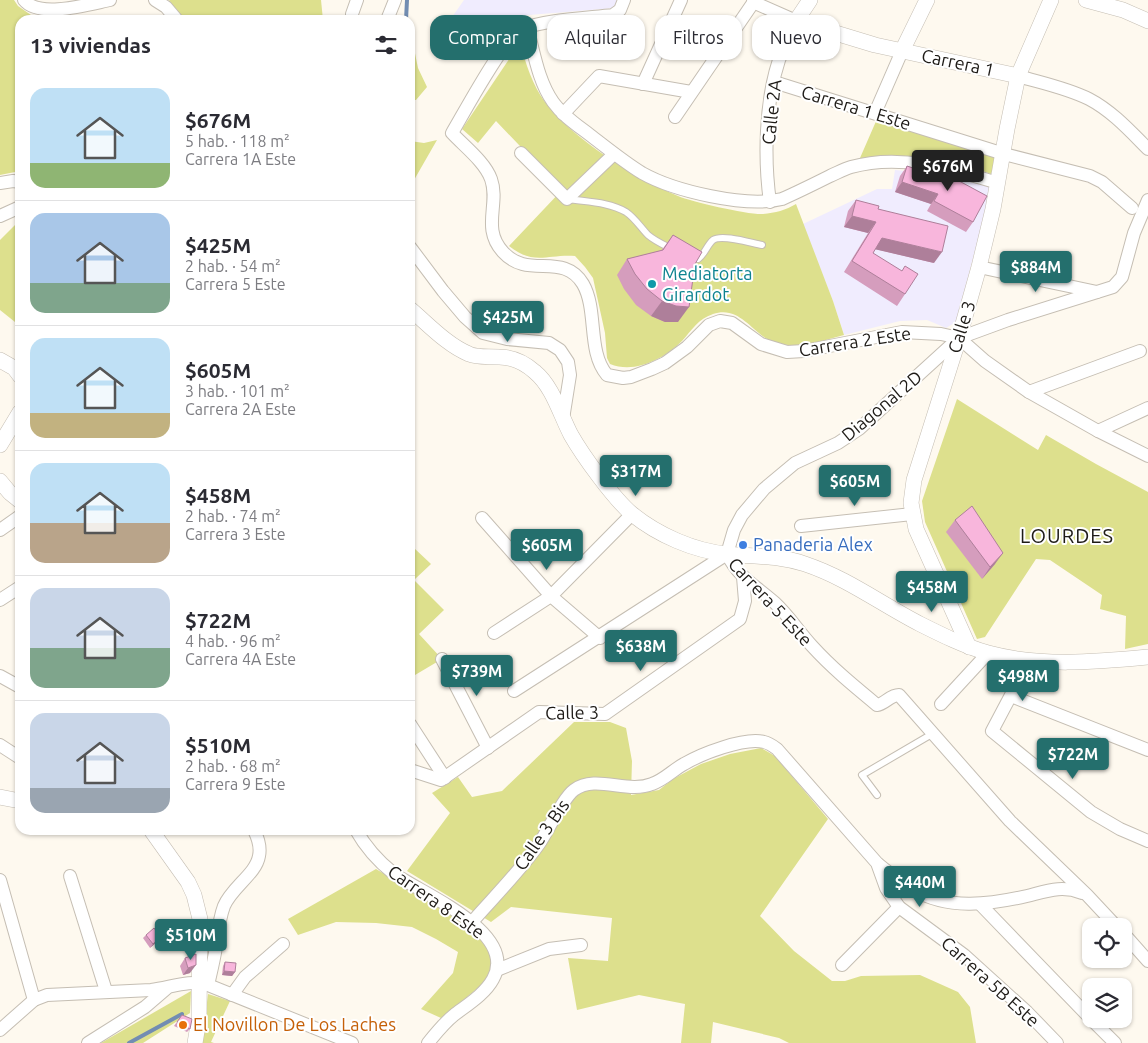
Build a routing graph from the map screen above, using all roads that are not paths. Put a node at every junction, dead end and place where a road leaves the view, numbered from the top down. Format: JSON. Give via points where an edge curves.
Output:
{"nodes":[{"id":1,"x":24,"y":0,"type":"edge"},
{"id":2,"x":110,"y":0,"type":"edge"},
{"id":3,"x":155,"y":0,"type":"edge"},
{"id":4,"x":357,"y":0,"type":"edge"},
{"id":5,"x":395,"y":0,"type":"edge"},
{"id":6,"x":624,"y":0,"type":"edge"},
{"id":7,"x":681,"y":0,"type":"edge"},
{"id":8,"x":810,"y":0,"type":"edge"},
{"id":9,"x":927,"y":0,"type":"edge"},
{"id":10,"x":1051,"y":0,"type":"edge"},
{"id":11,"x":1086,"y":0,"type":"edge"},
{"id":12,"x":754,"y":1,"type":"edge"},
{"id":13,"x":352,"y":14,"type":"dead end"},
{"id":14,"x":173,"y":15,"type":"edge"},
{"id":15,"x":389,"y":15,"type":"edge"},
{"id":16,"x":783,"y":15,"type":"edge"},
{"id":17,"x":800,"y":15,"type":"edge"},
{"id":18,"x":1148,"y":21,"type":"edge"},
{"id":19,"x":537,"y":26,"type":"edge"},
{"id":20,"x":840,"y":35,"type":"edge"},
{"id":21,"x":902,"y":51,"type":"junction"},
{"id":22,"x":497,"y":60,"type":"edge"},
{"id":23,"x":537,"y":60,"type":"edge"},
{"id":24,"x":779,"y":60,"type":"edge"},
{"id":25,"x":1018,"y":76,"type":"junction"},
{"id":26,"x":774,"y":82,"type":"junction"},
{"id":27,"x":643,"y":84,"type":"junction"},
{"id":28,"x":691,"y":92,"type":"junction"},
{"id":29,"x":875,"y":113,"type":"junction"},
{"id":30,"x":563,"y":114,"type":"junction"},
{"id":31,"x":675,"y":117,"type":"dead end"},
{"id":32,"x":1148,"y":149,"type":"edge"},
{"id":33,"x":521,"y":153,"type":"dead end"},
{"id":34,"x":614,"y":154,"type":"junction"},
{"id":35,"x":1004,"y":154,"type":"junction"},
{"id":36,"x":15,"y":181,"type":"edge"},
{"id":37,"x":0,"y":183,"type":"edge"},
{"id":38,"x":998,"y":183,"type":"junction"},
{"id":39,"x":567,"y":199,"type":"junction"},
{"id":40,"x":1148,"y":200,"type":"edge"},
{"id":41,"x":770,"y":202,"type":"junction"},
{"id":42,"x":1132,"y":208,"type":"dead end"},
{"id":43,"x":15,"y":209,"type":"edge"},
{"id":44,"x":0,"y":216,"type":"edge"},
{"id":45,"x":762,"y":245,"type":"dead end"},
{"id":46,"x":678,"y":251,"type":"edge"},
{"id":47,"x":415,"y":254,"type":"edge"},
{"id":48,"x":685,"y":255,"type":"edge"},
{"id":49,"x":979,"y":267,"type":"junction"},
{"id":50,"x":1099,"y":292,"type":"junction"},
{"id":51,"x":415,"y":314,"type":"edge"},
{"id":52,"x":959,"y":338,"type":"junction"},
{"id":53,"x":1140,"y":351,"type":"dead end"},
{"id":54,"x":0,"y":360,"type":"edge"},
{"id":55,"x":15,"y":369,"type":"edge"},
{"id":56,"x":1029,"y":392,"type":"junction"},
{"id":57,"x":1148,"y":408,"type":"edge"},
{"id":58,"x":15,"y":420,"type":"edge"},
{"id":59,"x":563,"y":420,"type":"junction"},
{"id":60,"x":1098,"y":431,"type":"junction"},
{"id":61,"x":0,"y":445,"type":"edge"},
{"id":62,"x":1148,"y":456,"type":"edge"},
{"id":63,"x":0,"y":481,"type":"edge"},
{"id":64,"x":15,"y":497,"type":"edge"},
{"id":65,"x":632,"y":514,"type":"junction"},
{"id":66,"x":912,"y":514,"type":"junction"},
{"id":67,"x":482,"y":518,"type":"dead end"},
{"id":68,"x":15,"y":520,"type":"edge"},
{"id":69,"x":801,"y":526,"type":"dead end"},
{"id":70,"x":0,"y":530,"type":"edge"},
{"id":71,"x":727,"y":554,"type":"junction"},
{"id":72,"x":742,"y":577,"type":"junction"},
{"id":73,"x":15,"y":590,"type":"edge"},
{"id":74,"x":551,"y":596,"type":"junction"},
{"id":75,"x":0,"y":600,"type":"edge"},
{"id":76,"x":494,"y":633,"type":"dead end"},
{"id":77,"x":600,"y":638,"type":"junction"},
{"id":78,"x":969,"y":647,"type":"junction"},
{"id":79,"x":988,"y":652,"type":"junction"},
{"id":80,"x":1148,"y":657,"type":"edge"},
{"id":81,"x":442,"y":659,"type":"dead end"},
{"id":82,"x":1029,"y":660,"type":"junction"},
{"id":83,"x":0,"y":676,"type":"edge"},
{"id":84,"x":15,"y":684,"type":"edge"},
{"id":85,"x":514,"y":691,"type":"dead end"},
{"id":86,"x":1011,"y":696,"type":"junction"},
{"id":87,"x":941,"y":704,"type":"dead end"},
{"id":88,"x":415,"y":732,"type":"edge"},
{"id":89,"x":932,"y":734,"type":"junction"},
{"id":90,"x":768,"y":743,"type":"joint"},
{"id":91,"x":0,"y":745,"type":"edge"},
{"id":92,"x":488,"y":748,"type":"junction"},
{"id":93,"x":1148,"y":750,"type":"edge"},
{"id":94,"x":15,"y":752,"type":"edge"},
{"id":95,"x":415,"y":771,"type":"edge"},
{"id":96,"x":443,"y":779,"type":"junction"},
{"id":97,"x":877,"y":795,"type":"dead end"},
{"id":98,"x":0,"y":797,"type":"edge"},
{"id":99,"x":15,"y":800,"type":"edge"},
{"id":100,"x":155,"y":835,"type":"edge"},
{"id":101,"x":256,"y":835,"type":"edge"},
{"id":102,"x":360,"y":835,"type":"edge"},
{"id":103,"x":1148,"y":841,"type":"edge"},
{"id":104,"x":876,"y":863,"type":"junction"},
{"id":105,"x":70,"y":876,"type":"dead end"},
{"id":106,"x":0,"y":880,"type":"edge"},
{"id":107,"x":1087,"y":895,"type":"junction"},
{"id":108,"x":980,"y":904,"type":"junction"},
{"id":109,"x":899,"y":907,"type":"junction"},
{"id":110,"x":1109,"y":918,"type":"edge"},
{"id":111,"x":472,"y":922,"type":"junction"},
{"id":112,"x":1132,"y":943,"type":"edge"},
{"id":113,"x":282,"y":944,"type":"dead end"},
{"id":114,"x":581,"y":945,"type":"dead end"},
{"id":115,"x":1148,"y":961,"type":"edge"},
{"id":116,"x":842,"y":965,"type":"dead end"},
{"id":117,"x":497,"y":970,"type":"junction"},
{"id":118,"x":204,"y":984,"type":"junction"},
{"id":119,"x":166,"y":989,"type":"junction"},
{"id":120,"x":106,"y":991,"type":"junction"},
{"id":121,"x":232,"y":995,"type":"junction"},
{"id":122,"x":34,"y":1000,"type":"junction"},
{"id":123,"x":1082,"y":1010,"type":"edge"},
{"id":124,"x":1100,"y":1028,"type":"edge"},
{"id":125,"x":0,"y":1030,"type":"edge"},
{"id":126,"x":88,"y":1043,"type":"edge"},
{"id":127,"x":195,"y":1043,"type":"edge"},
{"id":128,"x":352,"y":1043,"type":"edge"},
{"id":129,"x":428,"y":1043,"type":"edge"},
{"id":130,"x":1057,"y":1043,"type":"edge"},
{"id":131,"x":1115,"y":1043,"type":"edge"}],
"edges":[{"from":1,"to":2,"type":"street","via":[[34,7],[54,9]]},
{"from":3,"to":14,"type":"street"},
{"from":4,"to":13,"type":"street"},
{"from":5,"to":15,"type":"street"},
{"from":6,"to":19,"type":"street","via":[[620,10],[613,15]]},
{"from":7,"to":27,"type":"street"},
{"from":8,"to":17,"type":"street","name":"Calle 2A"},
{"from":9,"to":21,"type":"street"},
{"from":10,"to":25,"type":"street","name":"Calle 3"},
{"from":11,"to":18,"type":"street"},
{"from":12,"to":16,"type":"street","name":"Carrera 1"},
{"from":12,"to":28,"type":"street"},
{"from":20,"to":21,"type":"street","name":"Carrera 1"},
{"from":21,"to":25,"type":"street","name":"Carrera 1"},
{"from":21,"to":29,"type":"street"},
{"from":22,"to":52,"type":"street","name":"Carrera 2 Este","via":[[452,133],[488,172],[494,193],[491,226],[503,252],[528,266],[563,267],[582,282],[587,293],[598,356],[607,375],[623,378],[652,370],[687,347],[709,325],[720,321],[732,323],[761,344],[787,352],[902,332],[928,332]]},
{"from":23,"to":30,"type":"street","via":[[546,89]]},
{"from":24,"to":26,"type":"street","name":"Calle 2A"},
{"from":25,"to":32,"type":"street","name":"Carrera 1","via":[[1089,99],[1108,111]]},
{"from":25,"to":35,"type":"street","name":"Calle 3"},
{"from":26,"to":29,"type":"street","name":"Carrera 1 Este"},
{"from":26,"to":41,"type":"street","name":"Calle 2A","via":[[767,157]]},
{"from":27,"to":28,"type":"street"},
{"from":27,"to":30,"type":"street","via":[[599,76]]},
{"from":28,"to":31,"type":"street"},
{"from":29,"to":35,"type":"street","name":"Carrera 1 Este"},
{"from":30,"to":34,"type":"street"},
{"from":33,"to":39,"type":"street"},
{"from":34,"to":39,"type":"street"},
{"from":34,"to":41,"type":"street","via":[[641,172],[671,185],[722,198]]},
{"from":35,"to":38,"type":"street","name":"Calle 3"},
{"from":35,"to":42,"type":"street","name":"Carrera 1 Este","via":[[1090,176]]},
{"from":36,"to":37,"type":"street"},
{"from":38,"to":41,"type":"street","via":[[922,163],[874,162],[850,167]]},
{"from":38,"to":49,"type":"street","name":"Calle 3"},
{"from":39,"to":46,"type":"lane","via":[[619,208],[649,236]]},
{"from":40,"to":50,"type":"street","via":[[1134,233],[1122,277],[1113,287]]},
{"from":43,"to":44,"type":"street"},
{"from":45,"to":48,"type":"lane","via":[[722,237],[714,239],[698,259]]},
{"from":47,"to":59,"type":"street","via":[[465,317],[483,333],[507,339],[549,342],[560,350],[568,362],[570,375]]},
{"from":49,"to":50,"type":"street"},
{"from":49,"to":52,"type":"street","name":"Calle 3"},
{"from":50,"to":52,"type":"street"},
{"from":51,"to":59,"type":"street","name":"Carrera 5 Este","via":[[471,355],[501,356],[527,366],[542,378]]},
{"from":52,"to":56,"type":"street","via":[[991,366]]},
{"from":52,"to":66,"type":"street","name":"Calle 3","via":[[916,468]]},
{"from":52,"to":71,"type":"street","name":"Diagonal 2D","via":[[859,429],[795,464],[764,489],[742,515]]},
{"from":53,"to":56,"type":"street"},
{"from":54,"to":55,"type":"street"},
{"from":56,"to":60,"type":"street"},
{"from":57,"to":60,"type":"street"},
{"from":58,"to":61,"type":"street"},
{"from":59,"to":65,"type":"street","name":"Carrera 5 Este","via":[[580,450]]},
{"from":60,"to":62,"type":"street"},
{"from":63,"to":64,"type":"street"},
{"from":65,"to":71,"type":"street","name":"Carrera 5 Este","via":[[686,544]]},
{"from":65,"to":74,"type":"street"},
{"from":66,"to":69,"type":"street"},
{"from":66,"to":78,"type":"street","name":"Calle 3"},
{"from":67,"to":74,"type":"street"},
{"from":68,"to":70,"type":"street"},
{"from":71,"to":72,"type":"street","name":"Carrera 5 Este"},
{"from":71,"to":77,"type":"street"},
{"from":71,"to":78,"type":"street","via":[[790,559],[820,569]]},
{"from":72,"to":89,"type":"street","name":"Carrera 5 Este","via":[[774,603],[839,674],[877,705],[898,696]]},
{"from":72,"to":92,"type":"street","name":"Calle 3","via":[[745,601],[740,619],[605,714],[539,712]]},
{"from":73,"to":75,"type":"street"},
{"from":74,"to":76,"type":"street"},
{"from":74,"to":77,"type":"street"},
{"from":77,"to":85,"type":"street"},
{"from":78,"to":79,"type":"street"},
{"from":79,"to":82,"type":"street"},
{"from":79,"to":87,"type":"street"},
{"from":80,"to":82,"type":"street","via":[[1089,661]]},
{"from":81,"to":92,"type":"street"},
{"from":82,"to":86,"type":"street"},
{"from":83,"to":84,"type":"street"},
{"from":86,"to":93,"type":"street"},
{"from":86,"to":103,"type":"street","via":[[992,731],[1091,812]]},
{"from":88,"to":96,"type":"street"},
{"from":89,"to":97,"type":"lane","via":[[862,775]]},
{"from":89,"to":107,"type":"street","name":"Carrera 5 Este","via":[[1010,821]]},
{"from":90,"to":104,"type":"street","name":"Carrera 5B Este","via":[[781,752]]},
{"from":90,"to":111,"type":"street","name":"Calle 3 Bis","via":[[753,741],[720,748],[696,757],[658,782],[644,787],[590,784],[575,790],[528,858]]},
{"from":91,"to":94,"type":"street"},
{"from":92,"to":96,"type":"street","name":"Calle 3"},
{"from":95,"to":96,"type":"street"},
{"from":98,"to":99,"type":"street"},
{"from":100,"to":118,"type":"street","via":[[188,882],[197,903]]},
{"from":101,"to":118,"type":"street","via":[[259,856],[252,871],[225,904]]},
{"from":102,"to":111,"type":"street","name":"Carrera 8 Este","via":[[392,872]]},
{"from":104,"to":108,"type":"street","via":[[924,895],[951,903]]},
{"from":104,"to":109,"type":"street","name":"Carrera 5B Este","via":[[886,888]]},
{"from":105,"to":120,"type":"street"},
{"from":106,"to":122,"type":"street"},
{"from":107,"to":108,"type":"street","via":[[1072,889],[1055,888]]},
{"from":107,"to":110,"type":"street","name":"Carrera 5 Este"},
{"from":108,"to":123,"type":"street"},
{"from":109,"to":116,"type":"street"},
{"from":109,"to":130,"type":"street","name":"Carrera 5B Este","via":[[964,955]]},
{"from":111,"to":117,"type":"street","name":"Carrera 8 Este","via":[[493,945]]},
{"from":112,"to":115,"type":"street"},
{"from":113,"to":121,"type":"street","via":[[245,977]]},
{"from":114,"to":117,"type":"street","via":[[549,949]]},
{"from":117,"to":129,"type":"street","via":[[488,987]]},
{"from":118,"to":119,"type":"street","via":[[194,982]]},
{"from":118,"to":121,"type":"street"},
{"from":118,"to":127,"type":"street"},
{"from":119,"to":120,"type":"street"},
{"from":119,"to":126,"type":"street","via":[[145,1008]]},
{"from":120,"to":122,"type":"street","via":[[48,995]]},
{"from":121,"to":128,"type":"street"},
{"from":122,"to":125,"type":"street"},
{"from":124,"to":131,"type":"street"}]}
